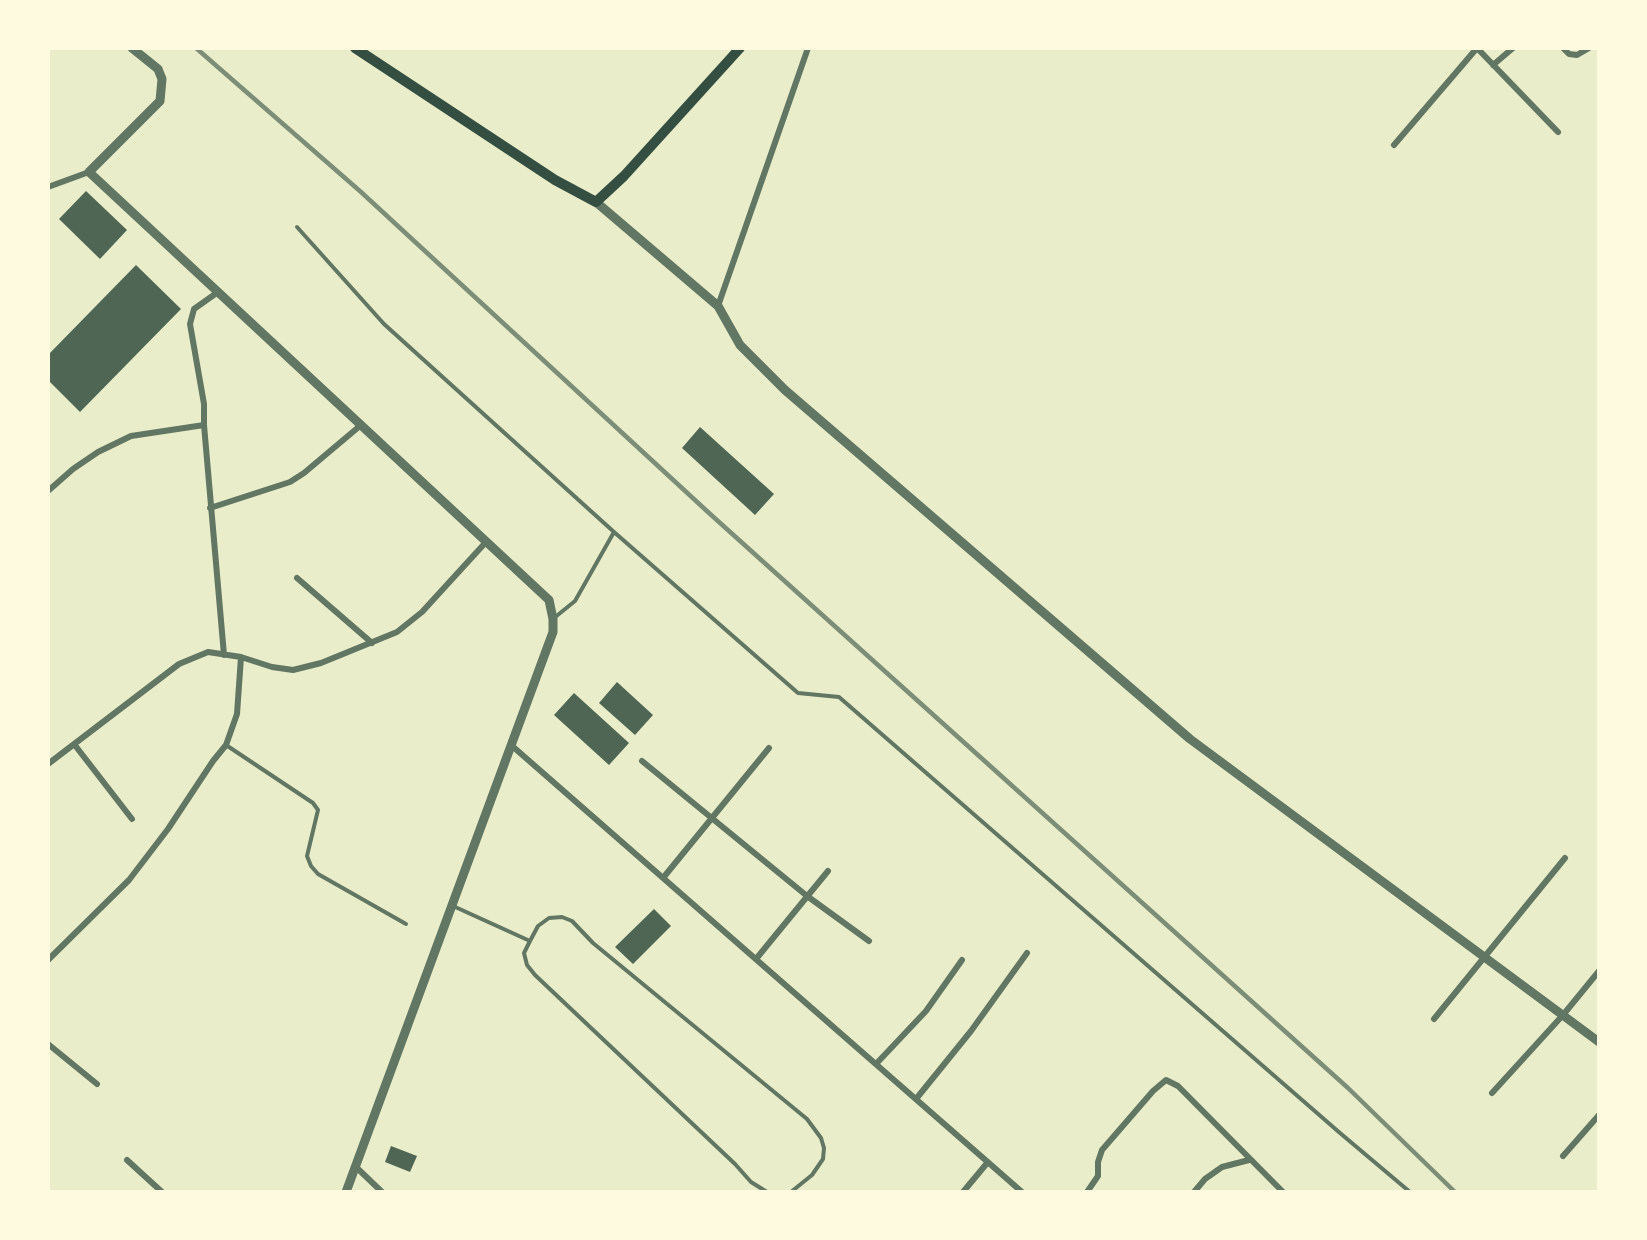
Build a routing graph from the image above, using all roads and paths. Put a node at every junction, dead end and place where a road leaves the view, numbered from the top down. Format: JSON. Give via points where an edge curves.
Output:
{"nodes":[{"id":1,"x":132,"y":48,"type":"edge"},
{"id":2,"x":355,"y":48,"type":"edge"},
{"id":3,"x":740,"y":48,"type":"edge"},
{"id":4,"x":808,"y":48,"type":"edge"},
{"id":5,"x":1477,"y":48,"type":"edge"},
{"id":6,"x":1513,"y":48,"type":"edge"},
{"id":7,"x":1563,"y":48,"type":"edge"},
{"id":8,"x":1589,"y":48,"type":"edge"},
{"id":9,"x":1493,"y":65,"type":"junction"},
{"id":10,"x":1558,"y":132,"type":"dead end"},
{"id":11,"x":1395,"y":145,"type":"dead end"},
{"id":12,"x":89,"y":172,"type":"junction"},
{"id":13,"x":48,"y":187,"type":"edge"},
{"id":14,"x":596,"y":202,"type":"junction"},
{"id":15,"x":297,"y":227,"type":"dead end"},
{"id":16,"x":218,"y":292,"type":"junction"},
{"id":17,"x":718,"y":306,"type":"junction"},
{"id":18,"x":204,"y":425,"type":"junction"},
{"id":19,"x":361,"y":425,"type":"junction"},
{"id":20,"x":48,"y":491,"type":"edge"},
{"id":21,"x":210,"y":508,"type":"junction"},
{"id":22,"x":614,"y":532,"type":"junction"},
{"id":23,"x":486,"y":542,"type":"junction"},
{"id":24,"x":297,"y":578,"type":"dead end"},
{"id":25,"x":553,"y":619,"type":"junction"},
{"id":26,"x":372,"y":643,"type":"junction"},
{"id":27,"x":224,"y":655,"type":"junction"},
{"id":28,"x":241,"y":657,"type":"junction"},
{"id":29,"x":74,"y":744,"type":"junction"},
{"id":30,"x":226,"y":745,"type":"junction"},
{"id":31,"x":511,"y":745,"type":"junction"},
{"id":32,"x":769,"y":748,"type":"dead end"},
{"id":33,"x":49,"y":761,"type":"edge"},
{"id":34,"x":642,"y":761,"type":"dead end"},
{"id":35,"x":132,"y":819,"type":"dead end"},
{"id":36,"x":711,"y":819,"type":"junction"},
{"id":37,"x":1565,"y":858,"type":"dead end"},
{"id":38,"x":828,"y":871,"type":"dead end"},
{"id":39,"x":663,"y":878,"type":"junction"},
{"id":40,"x":807,"y":896,"type":"junction"},
{"id":41,"x":452,"y":905,"type":"junction"},
{"id":42,"x":406,"y":924,"type":"dead end"},
{"id":43,"x":530,"y":941,"type":"junction"},
{"id":44,"x":869,"y":941,"type":"dead end"},
{"id":45,"x":1027,"y":953,"type":"dead end"},
{"id":46,"x":1485,"y":958,"type":"junction"},
{"id":47,"x":756,"y":959,"type":"junction"},
{"id":48,"x":48,"y":960,"type":"edge"},
{"id":49,"x":962,"y":960,"type":"dead end"},
{"id":50,"x":1599,"y":971,"type":"edge"},
{"id":51,"x":1563,"y":1015,"type":"junction"},
{"id":52,"x":1434,"y":1019,"type":"dead end"},
{"id":53,"x":1599,"y":1042,"type":"edge"},
{"id":54,"x":48,"y":1044,"type":"edge"},
{"id":55,"x":876,"y":1064,"type":"junction"},
{"id":56,"x":98,"y":1084,"type":"dead end"},
{"id":57,"x":1492,"y":1093,"type":"dead end"},
{"id":58,"x":916,"y":1099,"type":"junction"},
{"id":59,"x":1599,"y":1115,"type":"edge"},
{"id":60,"x":1563,"y":1156,"type":"dead end"},
{"id":61,"x":127,"y":1160,"type":"dead end"},
{"id":62,"x":1249,"y":1160,"type":"junction"},
{"id":63,"x":988,"y":1162,"type":"junction"},
{"id":64,"x":356,"y":1167,"type":"junction"},
{"id":65,"x":162,"y":1192,"type":"edge"},
{"id":66,"x":346,"y":1192,"type":"edge"},
{"id":67,"x":382,"y":1192,"type":"edge"},
{"id":68,"x":766,"y":1192,"type":"edge"},
{"id":69,"x":791,"y":1192,"type":"edge"},
{"id":70,"x":963,"y":1192,"type":"edge"},
{"id":71,"x":1022,"y":1192,"type":"edge"},
{"id":72,"x":1087,"y":1192,"type":"edge"},
{"id":73,"x":1194,"y":1192,"type":"edge"},
{"id":74,"x":1283,"y":1192,"type":"edge"},
{"id":75,"x":1410,"y":1192,"type":"edge"}],
"edges":[{"from":1,"to":12,"type":"street","via":[[158,69],[162,79],[160,101]]},
{"from":2,"to":14,"type":"main road","via":[[555,180]]},
{"from":3,"to":14,"type":"main road"},
{"from":4,"to":17,"type":"street"},
{"from":5,"to":9,"type":"street"},
{"from":5,"to":11,"type":"street"},
{"from":6,"to":9,"type":"street"},
{"from":7,"to":8,"type":"street","via":[[1577,55]]},
{"from":9,"to":10,"type":"street"},
{"from":12,"to":13,"type":"street"},
{"from":12,"to":16,"type":"street"},
{"from":14,"to":17,"type":"street"},
{"from":15,"to":22,"type":"lane","via":[[384,324]]},
{"from":16,"to":18,"type":"street","via":[[194,309],[190,324]]},
{"from":16,"to":19,"type":"street"},
{"from":17,"to":46,"type":"street","via":[[740,345],[785,390],[1181,731]]},
{"from":18,"to":20,"type":"street","via":[[131,436],[98,452]]},
{"from":18,"to":21,"type":"street"},
{"from":19,"to":21,"type":"street","via":[[290,482]]},
{"from":19,"to":23,"type":"street"},
{"from":21,"to":27,"type":"street"},
{"from":22,"to":25,"type":"lane","via":[[575,601]]},
{"from":22,"to":75,"type":"lane","via":[[798,693],[839,697]]},
{"from":23,"to":25,"type":"street","via":[[549,600]]},
{"from":23,"to":26,"type":"street","via":[[422,612],[397,632]]},
{"from":24,"to":26,"type":"street"},
{"from":25,"to":31,"type":"street","via":[[554,632]]},
{"from":26,"to":28,"type":"street","via":[[293,670]]},
{"from":27,"to":28,"type":"street"},
{"from":27,"to":29,"type":"street","via":[[208,652],[179,664]]},
{"from":28,"to":30,"type":"street","via":[[237,714]]},
{"from":29,"to":33,"type":"street"},
{"from":29,"to":35,"type":"street"},
{"from":30,"to":42,"type":"lane","via":[[318,810],[307,856],[318,874]]},
{"from":30,"to":48,"type":"street","via":[[129,880]]},
{"from":31,"to":39,"type":"street"},
{"from":31,"to":41,"type":"street"},
{"from":32,"to":36,"type":"street"},
{"from":34,"to":36,"type":"street"},
{"from":36,"to":39,"type":"street"},
{"from":36,"to":40,"type":"street"},
{"from":37,"to":46,"type":"street"},
{"from":38,"to":40,"type":"street"},
{"from":39,"to":47,"type":"street"},
{"from":40,"to":44,"type":"street"},
{"from":40,"to":47,"type":"street"},
{"from":41,"to":43,"type":"lane"},
{"from":41,"to":64,"type":"street"},
{"from":43,"to":68,"type":"lane","via":[[524,953],[535,975]]},
{"from":43,"to":69,"type":"lane","via":[[538,926],[549,918],[572,921],[593,943],[807,1119],[821,1138],[823,1159],[812,1175]]},
{"from":45,"to":58,"type":"street","via":[[972,1031]]},
{"from":46,"to":51,"type":"street"},
{"from":46,"to":52,"type":"street"},
{"from":47,"to":55,"type":"street"},
{"from":49,"to":55,"type":"street","via":[[926,1011]]},
{"from":50,"to":51,"type":"street"},
{"from":51,"to":53,"type":"street"},
{"from":51,"to":57,"type":"street"},
{"from":54,"to":56,"type":"street"},
{"from":55,"to":58,"type":"street"},
{"from":58,"to":63,"type":"street"},
{"from":59,"to":60,"type":"street"},
{"from":61,"to":65,"type":"street"},
{"from":62,"to":72,"type":"street","via":[[1178,1086],[1166,1080],[1102,1150],[1098,1176]]},
{"from":62,"to":73,"type":"street","via":[[1222,1167]]},
{"from":62,"to":74,"type":"street"},
{"from":63,"to":70,"type":"street"},
{"from":63,"to":71,"type":"street"},
{"from":64,"to":66,"type":"street"},
{"from":64,"to":67,"type":"street"}]}
